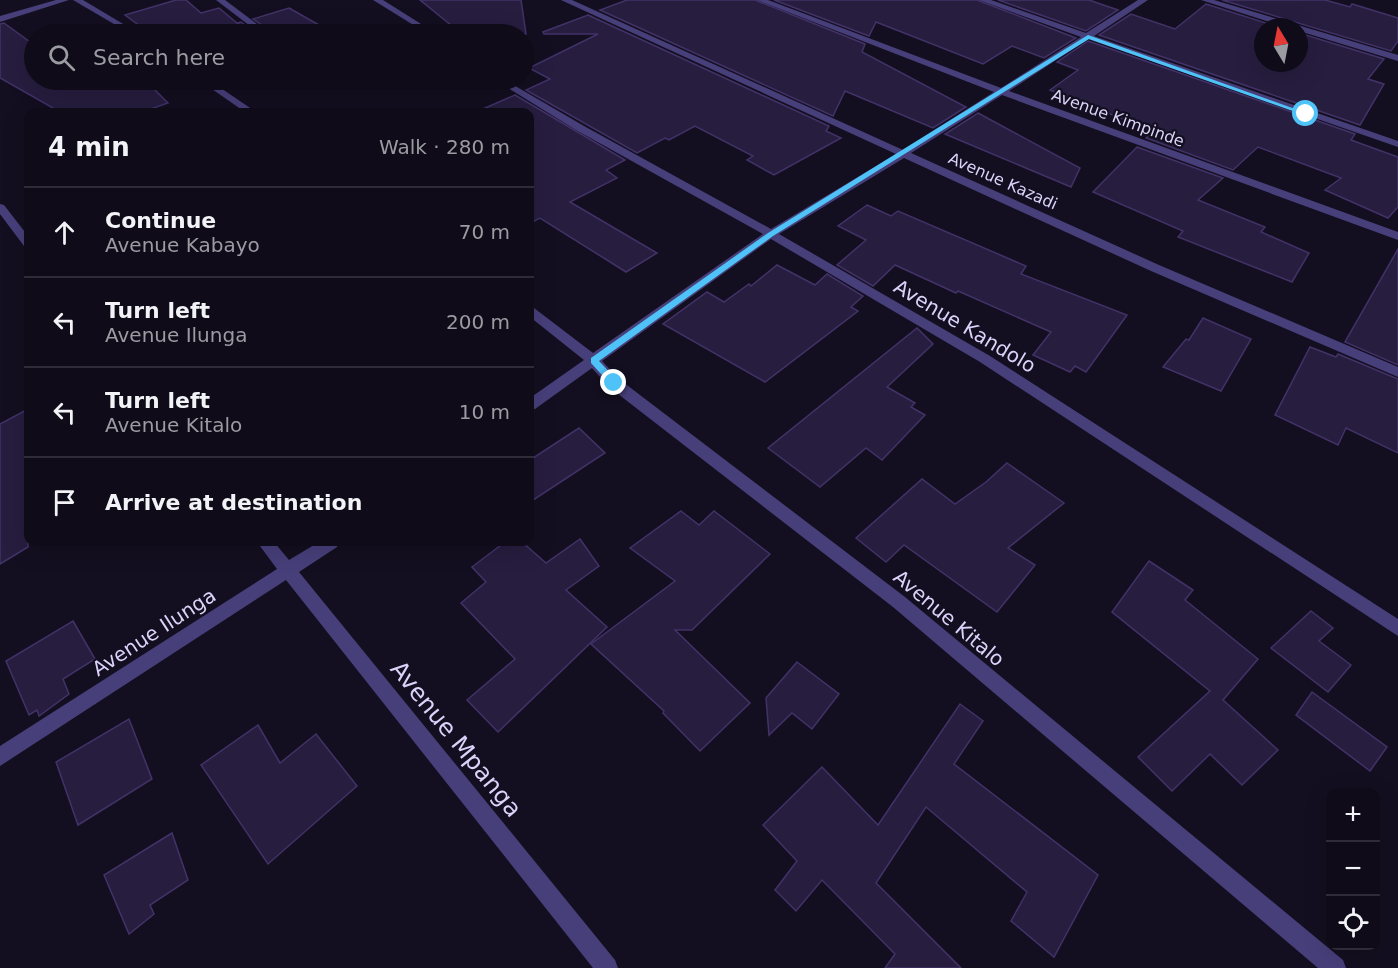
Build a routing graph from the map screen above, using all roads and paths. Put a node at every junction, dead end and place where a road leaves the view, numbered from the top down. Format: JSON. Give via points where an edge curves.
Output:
{"nodes":[{"id":1,"x":65,"y":0,"type":"edge"},
{"id":2,"x":77,"y":0,"type":"edge"},
{"id":3,"x":220,"y":0,"type":"edge"},
{"id":4,"x":377,"y":0,"type":"edge"},
{"id":5,"x":565,"y":0,"type":"edge"},
{"id":6,"x":761,"y":0,"type":"edge"},
{"id":7,"x":983,"y":0,"type":"edge"},
{"id":8,"x":1144,"y":0,"type":"edge"},
{"id":9,"x":1205,"y":0,"type":"edge"},
{"id":10,"x":1264,"y":18,"type":"edge"},
{"id":11,"x":0,"y":19,"type":"edge"},
{"id":12,"x":119,"y":24,"type":"edge"},
{"id":13,"x":253,"y":24,"type":"edge"},
{"id":14,"x":417,"y":24,"type":"edge"},
{"id":15,"x":1308,"y":31,"type":"edge"},
{"id":16,"x":1088,"y":37,"type":"junction"},
{"id":17,"x":1398,"y":58,"type":"edge"},
{"id":18,"x":219,"y":90,"type":"edge"},
{"id":19,"x":516,"y":90,"type":"edge"},
{"id":20,"x":1001,"y":92,"type":"junction"},
{"id":21,"x":245,"y":108,"type":"edge"},
{"id":22,"x":1398,"y":144,"type":"edge"},
{"id":23,"x":903,"y":154,"type":"junction"},
{"id":24,"x":0,"y":207,"type":"edge"},
{"id":25,"x":771,"y":234,"type":"junction"},
{"id":26,"x":1398,"y":236,"type":"edge"},
{"id":27,"x":24,"y":238,"type":"edge"},
{"id":28,"x":534,"y":314,"type":"edge"},
{"id":29,"x":594,"y":361,"type":"junction"},
{"id":30,"x":1398,"y":372,"type":"edge"},
{"id":31,"x":534,"y":402,"type":"edge"},
{"id":32,"x":268,"y":546,"type":"edge"},
{"id":33,"x":325,"y":546,"type":"edge"},
{"id":34,"x":288,"y":571,"type":"junction"},
{"id":35,"x":1398,"y":628,"type":"edge"},
{"id":36,"x":0,"y":757,"type":"edge"},
{"id":37,"x":607,"y":968,"type":"edge"},
{"id":38,"x":1335,"y":968,"type":"edge"}],
"edges":[{"from":1,"to":11,"type":"street"},
{"from":2,"to":12,"type":"street"},
{"from":3,"to":13,"type":"street"},
{"from":4,"to":14,"type":"street"},
{"from":5,"to":23,"type":"street","name":"Avenue Kazadi"},
{"from":6,"to":20,"type":"street","name":"Avenue Kimpinde"},
{"from":7,"to":16,"type":"street"},
{"from":8,"to":16,"type":"street"},
{"from":9,"to":10,"type":"street"},
{"from":15,"to":17,"type":"street"},
{"from":16,"to":20,"type":"street"},
{"from":16,"to":22,"type":"street"},
{"from":18,"to":21,"type":"street"},
{"from":19,"to":25,"type":"street","name":"Avenue Kandolo"},
{"from":20,"to":23,"type":"street"},
{"from":20,"to":26,"type":"street","name":"Avenue Kimpinde"},
{"from":23,"to":25,"type":"street"},
{"from":23,"to":30,"type":"street","name":"Avenue Kazadi"},
{"from":24,"to":27,"type":"street"},
{"from":25,"to":29,"type":"street"},
{"from":25,"to":35,"type":"street","name":"Avenue Kandolo","via":[[985,359]]},
{"from":28,"to":29,"type":"street","name":"Avenue Kitalo"},
{"from":29,"to":31,"type":"street"},
{"from":29,"to":38,"type":"street","name":"Avenue Kitalo","via":[[614,383],[899,602]]},
{"from":32,"to":34,"type":"street","name":"Avenue Mpanga"},
{"from":33,"to":34,"type":"street","name":"Avenue Ilunga"},
{"from":34,"to":36,"type":"street","name":"Avenue Ilunga"},
{"from":34,"to":37,"type":"street","name":"Avenue Mpanga"}]}
